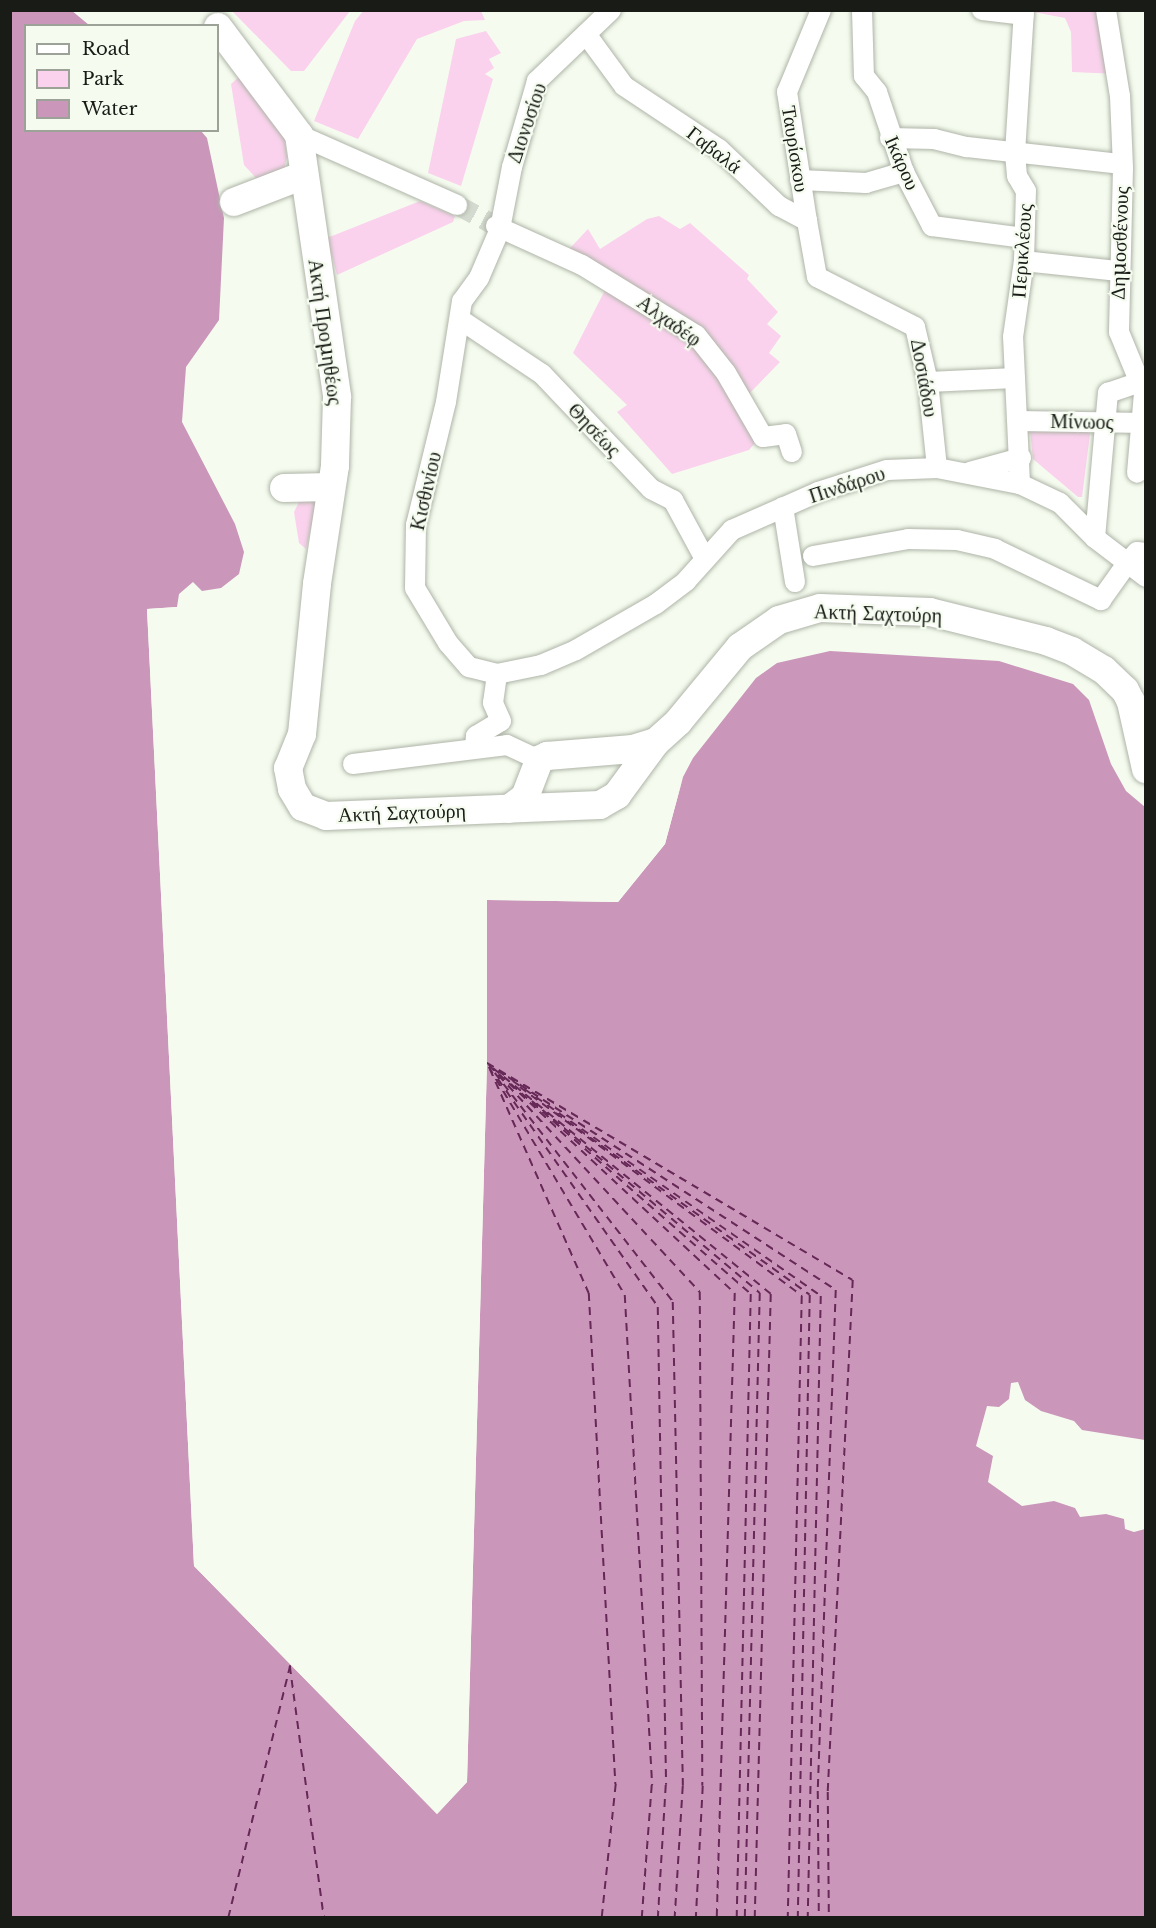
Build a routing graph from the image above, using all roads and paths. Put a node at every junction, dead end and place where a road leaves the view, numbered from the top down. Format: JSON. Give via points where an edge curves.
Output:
{"nodes":[{"id":1,"x":210,"y":10,"type":"edge"},
{"id":2,"x":611,"y":10,"type":"edge"},
{"id":3,"x":821,"y":10,"type":"edge"},
{"id":4,"x":862,"y":10,"type":"edge"},
{"id":5,"x":982,"y":10,"type":"edge"},
{"id":6,"x":1106,"y":10,"type":"edge"},
{"id":7,"x":1024,"y":13,"type":"edge"},
{"id":8,"x":216,"y":24,"type":"edge"},
{"id":9,"x":219,"y":29,"type":"edge"},
{"id":10,"x":586,"y":34,"type":"junction"},
{"id":11,"x":299,"y":135,"type":"junction"},
{"id":12,"x":890,"y":138,"type":"junction"},
{"id":13,"x":1015,"y":153,"type":"junction"},
{"id":14,"x":1122,"y":164,"type":"junction"},
{"id":15,"x":904,"y":172,"type":"junction"},
{"id":16,"x":304,"y":175,"type":"junction"},
{"id":17,"x":800,"y":180,"type":"junction"},
{"id":18,"x":234,"y":202,"type":"dead end"},
{"id":19,"x":457,"y":205,"type":"tunnel mouth"},
{"id":20,"x":807,"y":221,"type":"junction"},
{"id":21,"x":498,"y":227,"type":"junction"},
{"id":22,"x":1024,"y":238,"type":"junction"},
{"id":23,"x":1024,"y":261,"type":"junction"},
{"id":24,"x":1118,"y":271,"type":"junction"},
{"id":25,"x":462,"y":320,"type":"junction"},
{"id":26,"x":1015,"y":378,"type":"junction"},
{"id":27,"x":928,"y":382,"type":"junction"},
{"id":28,"x":1140,"y":382,"type":"junction"},
{"id":29,"x":1018,"y":421,"type":"junction"},
{"id":30,"x":1108,"y":422,"type":"junction"},
{"id":31,"x":1143,"y":423,"type":"edge"},
{"id":32,"x":792,"y":452,"type":"dead end"},
{"id":33,"x":1021,"y":458,"type":"junction"},
{"id":34,"x":1103,"y":465,"type":"junction"},
{"id":35,"x":937,"y":468,"type":"junction"},
{"id":36,"x":1142,"y":473,"type":"edge"},
{"id":37,"x":964,"y":474,"type":"junction"},
{"id":38,"x":1020,"y":484,"type":"junction"},
{"id":39,"x":284,"y":488,"type":"dead end"},
{"id":40,"x":332,"y":488,"type":"junction"},
{"id":41,"x":783,"y":507,"type":"junction"},
{"id":42,"x":1095,"y":538,"type":"junction"},
{"id":43,"x":1146,"y":554,"type":"edge"},
{"id":44,"x":803,"y":558,"type":"junction"},
{"id":45,"x":705,"y":560,"type":"junction"},
{"id":46,"x":1128,"y":562,"type":"junction"},
{"id":47,"x":1146,"y":577,"type":"edge"},
{"id":48,"x":797,"y":596,"type":"junction"},
{"id":49,"x":496,"y":674,"type":"junction"},
{"id":50,"x":656,"y":742,"type":"junction"},
{"id":51,"x":476,"y":747,"type":"junction"},
{"id":52,"x":539,"y":760,"type":"junction"},
{"id":53,"x":352,"y":764,"type":"dead end"},
{"id":54,"x":288,"y":768,"type":"joint"},
{"id":55,"x":1146,"y":769,"type":"edge"},
{"id":56,"x":509,"y":808,"type":"junction"}],
"edges":[{"from":1,"to":8,"type":"main road","name":"Ακτή Προμηθέως"},
{"from":2,"to":10,"type":"street","name":"Διονυσίου"},
{"from":3,"to":17,"type":"street","name":"Ταυρίσκου","via":[[787,92]]},
{"from":4,"to":12,"type":"street","name":"Ικάρου","via":[[864,76],[877,92]]},
{"from":5,"to":7,"type":"street"},
{"from":6,"to":14,"type":"street","name":"Δημοσθένους","via":[[1118,74]]},
{"from":7,"to":13,"type":"street","name":"Περικλέους"},
{"from":9,"to":11,"type":"main road","name":"Ακτή Προμηθέως"},
{"from":10,"to":20,"type":"street","name":"Γαβαλά","via":[[624,86],[719,149],[779,206]]},
{"from":10,"to":21,"type":"street","name":"Διονυσίου","via":[[537,81]]},
{"from":11,"to":16,"type":"main road","name":"Ακτή Προμηθέως"},
{"from":11,"to":19,"type":"street"},
{"from":12,"to":13,"type":"street","via":[[934,139]]},
{"from":12,"to":15,"type":"street","name":"Ικάρου"},
{"from":13,"to":14,"type":"street"},
{"from":13,"to":22,"type":"street","name":"Περικλέους","via":[[1017,176],[1026,191]]},
{"from":14,"to":24,"type":"street","name":"Δημοσθένους"},
{"from":15,"to":17,"type":"street","via":[[866,183]]},
{"from":15,"to":22,"type":"street","name":"Ικάρου","via":[[932,226]]},
{"from":16,"to":18,"type":"main road"},
{"from":16,"to":40,"type":"main road","name":"Ακτή Προμηθέως","via":[[337,397]]},
{"from":17,"to":20,"type":"street","name":"Ταυρίσκου"},
{"from":20,"to":27,"type":"street","name":"Δοσιάδου","via":[[817,277],[915,327]]},
{"from":21,"to":25,"type":"street","name":"Κισθινίου","via":[[479,278],[462,301]]},
{"from":21,"to":32,"type":"street","name":"Αλχαδέφ","via":[[582,265],[696,335],[726,373],[763,437],[786,434]]},
{"from":22,"to":23,"type":"street","name":"Περικλέους"},
{"from":23,"to":24,"type":"street"},
{"from":23,"to":26,"type":"street","name":"Περικλέους","via":[[1014,337]]},
{"from":24,"to":28,"type":"street","name":"Δημοσθένους","via":[[1119,332]]},
{"from":25,"to":45,"type":"street","name":"Θησέως","via":[[542,374],[651,489],[674,500]]},
{"from":25,"to":49,"type":"street","name":"Κισθινίου","via":[[416,525],[415,588],[448,643],[470,667]]},
{"from":26,"to":27,"type":"street"},
{"from":26,"to":29,"type":"street","name":"Περικλέους"},
{"from":27,"to":35,"type":"street","name":"Δοσιάδου"},
{"from":28,"to":30,"type":"street","via":[[1108,393]]},
{"from":28,"to":31,"type":"street","name":"Δημοσθένους","via":[[1144,393]]},
{"from":29,"to":30,"type":"street","name":"Μίνωος"},
{"from":29,"to":33,"type":"street","name":"Περικλέους"},
{"from":30,"to":31,"type":"street","name":"Μίνωος"},
{"from":30,"to":34,"type":"street"},
{"from":31,"to":36,"type":"street","name":"Δημοσθένους"},
{"from":33,"to":37,"type":"street"},
{"from":33,"to":38,"type":"street"},
{"from":34,"to":36,"type":"street"},
{"from":34,"to":42,"type":"street"},
{"from":35,"to":37,"type":"street","name":"Πινδάρου"},
{"from":35,"to":41,"type":"street","name":"Πινδάρου","via":[[887,470]]},
{"from":37,"to":38,"type":"street","name":"Πινδάρου"},
{"from":38,"to":42,"type":"street","name":"Πινδάρου","via":[[1060,503]]},
{"from":39,"to":40,"type":"main road"},
{"from":40,"to":54,"type":"main road","name":"Ακτή Προμηθέως","via":[[317,584],[302,734]]},
{"from":41,"to":44,"type":"street"},
{"from":41,"to":45,"type":"street","name":"Πινδάρου","via":[[732,530]]},
{"from":42,"to":46,"type":"street","name":"Πινδάρου"},
{"from":43,"to":46,"type":"street","via":[[1137,552]]},
{"from":44,"to":46,"type":"street","via":[[908,539],[957,540],[995,549],[1101,600]]},
{"from":44,"to":48,"type":"street"},
{"from":45,"to":49,"type":"street","name":"Πινδάρου","via":[[656,604],[576,650],[541,665]]},
{"from":46,"to":47,"type":"street","name":"Πινδάρου"},
{"from":48,"to":50,"type":"main road","name":"Ακτή Σαχτούρη","via":[[740,647],[678,722]]},
{"from":48,"to":55,"type":"main road","name":"Ακτή Σαχτούρη","via":[[820,608],[930,612],[1072,651],[1104,670],[1125,690]]},
{"from":49,"to":51,"type":"street","via":[[494,703],[501,721],[476,736]]},
{"from":50,"to":52,"type":"main road","name":"Ακτή Σαχτούρη","via":[[633,749]]},
{"from":50,"to":56,"type":"main road","name":"Ακτή Σαχτούρη","via":[[609,801],[589,806]]},
{"from":51,"to":52,"type":"street","via":[[507,745]]},
{"from":51,"to":53,"type":"street"},
{"from":52,"to":56,"type":"main road","via":[[529,790]]},
{"from":54,"to":56,"type":"main road","name":"Ακτή Σαχτούρη","via":[[296,798],[314,813],[326,816]]}]}
